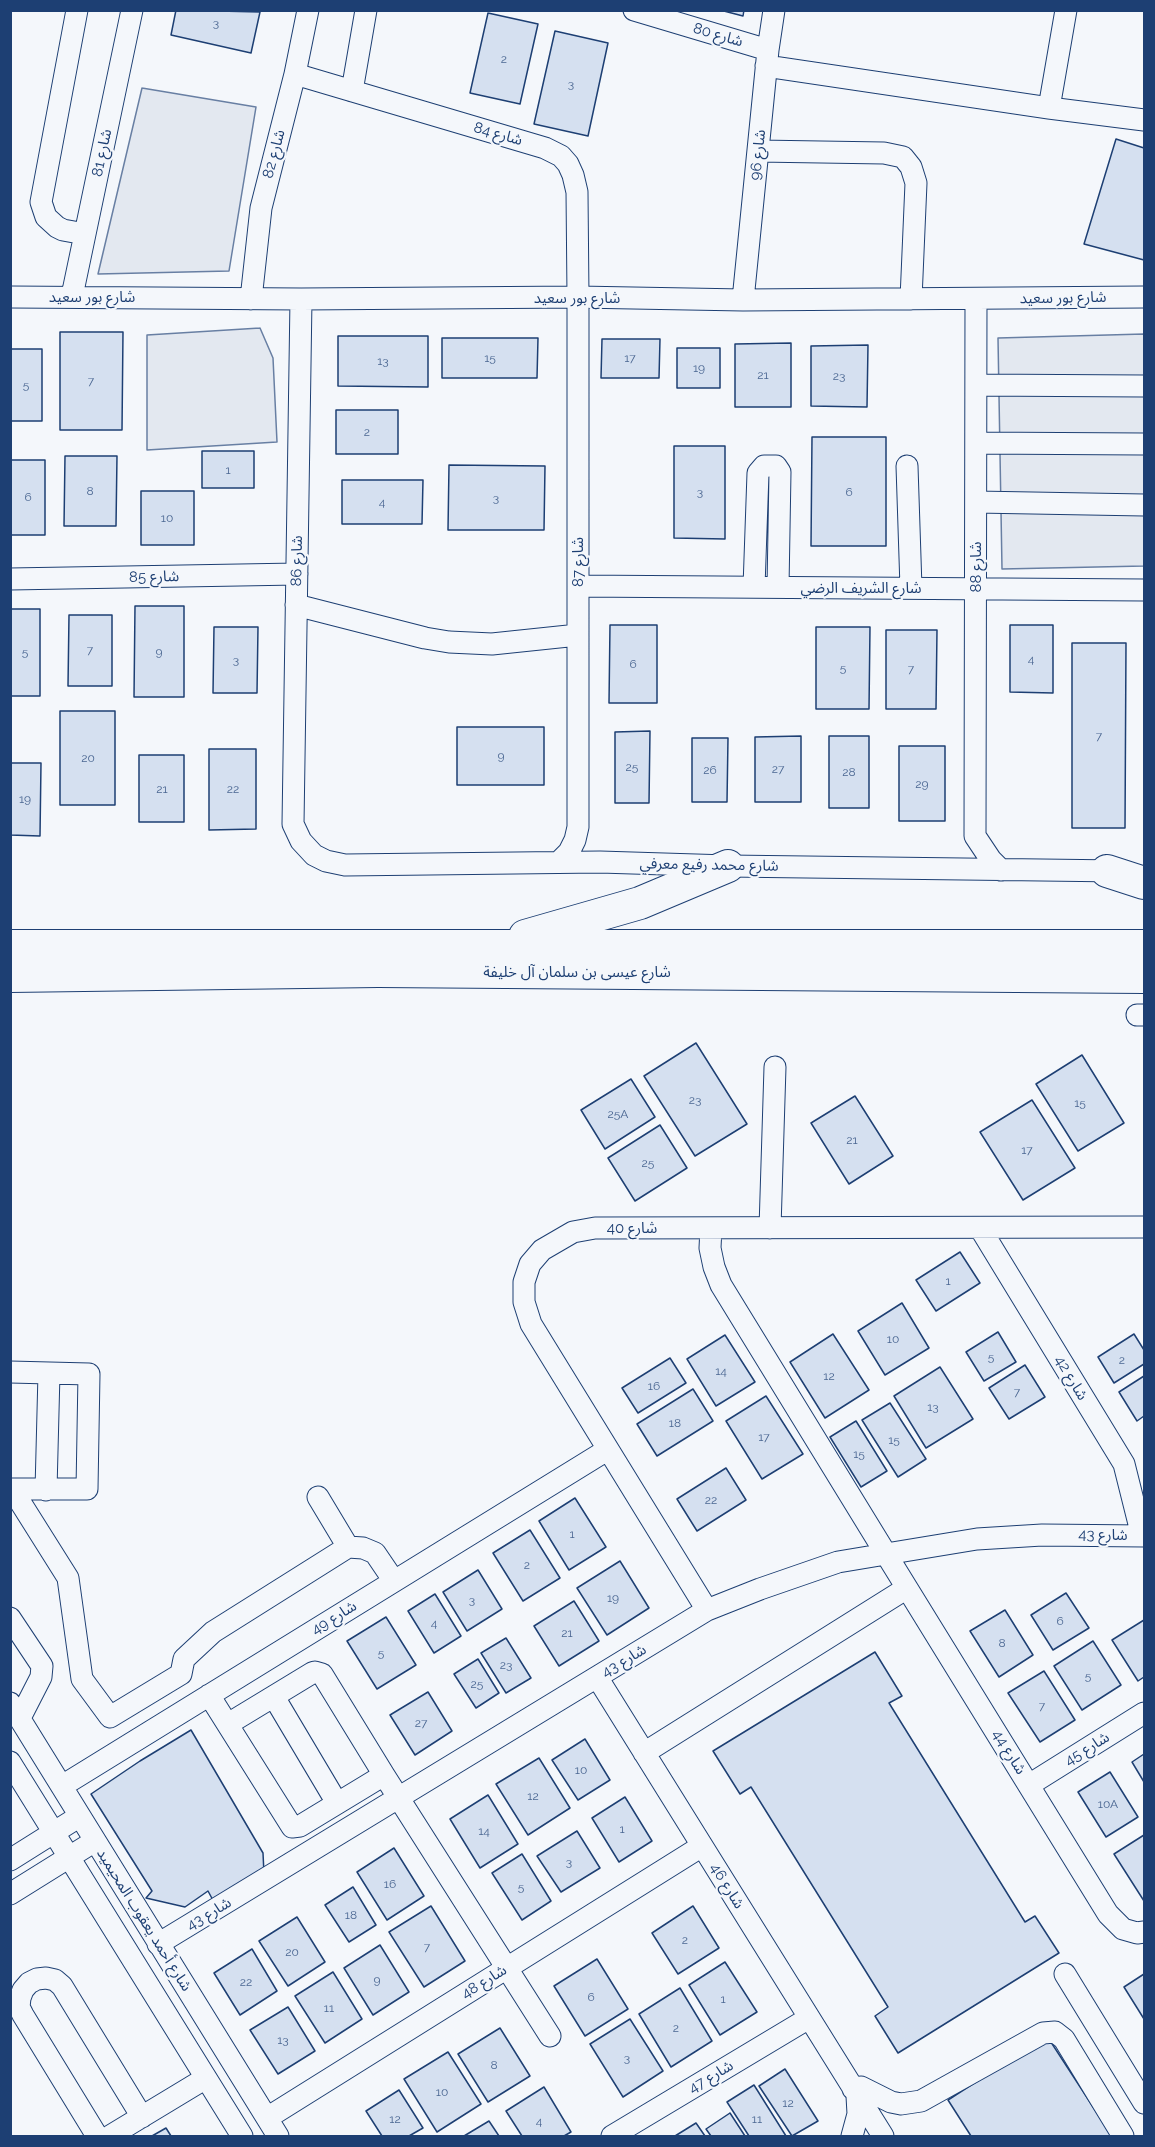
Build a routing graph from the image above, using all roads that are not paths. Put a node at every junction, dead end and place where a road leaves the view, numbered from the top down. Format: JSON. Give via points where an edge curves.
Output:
{"nodes":[{"id":1,"x":77,"y":10,"type":"edge"},
{"id":2,"x":132,"y":10,"type":"edge"},
{"id":3,"x":308,"y":10,"type":"edge"},
{"id":4,"x":366,"y":10,"type":"edge"},
{"id":5,"x":634,"y":10,"type":"edge"},
{"id":6,"x":774,"y":10,"type":"edge"},
{"id":7,"x":1066,"y":10,"type":"edge"},
{"id":8,"x":767,"y":58,"type":"junction"},
{"id":9,"x":295,"y":74,"type":"junction"},
{"id":10,"x":352,"y":91,"type":"junction"},
{"id":11,"x":1049,"y":108,"type":"junction"},
{"id":12,"x":1144,"y":120,"type":"edge"},
{"id":13,"x":758,"y":151,"type":"junction"},
{"id":14,"x":85,"y":234,"type":"junction"},
{"id":15,"x":72,"y":296,"type":"junction"},
{"id":16,"x":10,"y":297,"type":"edge"},
{"id":17,"x":578,"y":297,"type":"junction"},
{"id":18,"x":1144,"y":297,"type":"edge"},
{"id":19,"x":251,"y":299,"type":"junction"},
{"id":20,"x":301,"y":299,"type":"junction"},
{"id":21,"x":911,"y":299,"type":"junction"},
{"id":22,"x":976,"y":299,"type":"junction"},
{"id":23,"x":743,"y":300,"type":"junction"},
{"id":24,"x":976,"y":385,"type":"junction"},
{"id":25,"x":1144,"y":386,"type":"edge"},
{"id":26,"x":976,"y":443,"type":"junction"},
{"id":27,"x":1144,"y":444,"type":"edge"},
{"id":28,"x":907,"y":466,"type":"dead end"},
{"id":29,"x":976,"y":502,"type":"junction"},
{"id":30,"x":1144,"y":505,"type":"edge"},
{"id":31,"x":297,"y":574,"type":"junction"},
{"id":32,"x":10,"y":579,"type":"edge"},
{"id":33,"x":578,"y":586,"type":"junction"},
{"id":34,"x":754,"y":587,"type":"junction"},
{"id":35,"x":778,"y":587,"type":"junction"},
{"id":36,"x":911,"y":588,"type":"junction"},
{"id":37,"x":976,"y":588,"type":"junction"},
{"id":38,"x":1144,"y":590,"type":"edge"},
{"id":39,"x":296,"y":604,"type":"junction"},
{"id":40,"x":578,"y":635,"type":"junction"},
{"id":41,"x":293,"y":824,"type":"joint"},
{"id":42,"x":578,"y":827,"type":"junction"},
{"id":43,"x":975,"y":836,"type":"junction"},
{"id":44,"x":560,"y":861,"type":"junction"},
{"id":45,"x":600,"y":862,"type":"junction"},
{"id":46,"x":728,"y":866,"type":"junction"},
{"id":47,"x":949,"y":869,"type":"junction"},
{"id":48,"x":1144,"y":869,"type":"edge"},
{"id":49,"x":1001,"y":870,"type":"junction"},
{"id":50,"x":1107,"y":872,"type":"junction"},
{"id":51,"x":1144,"y":883,"type":"edge"},
{"id":52,"x":10,"y":946,"type":"edge"},
{"id":53,"x":488,"y":946,"type":"junction"},
{"id":54,"x":1144,"y":946,"type":"edge"},
{"id":55,"x":117,"y":974,"type":"junction"},
{"id":56,"x":10,"y":976,"type":"edge"},
{"id":57,"x":1144,"y":977,"type":"edge"},
{"id":58,"x":10,"y":987,"type":"edge"},
{"id":59,"x":775,"y":1067,"type":"dead end"},
{"id":60,"x":1144,"y":1227,"type":"edge"},
{"id":61,"x":711,"y":1228,"type":"junction"},
{"id":62,"x":770,"y":1228,"type":"junction"},
{"id":63,"x":980,"y":1228,"type":"junction"},
{"id":64,"x":10,"y":1372,"type":"edge"},
{"id":65,"x":49,"y":1373,"type":"junction"},
{"id":66,"x":607,"y":1450,"type":"junction"},
{"id":67,"x":11,"y":1489,"type":"edge"},
{"id":68,"x":46,"y":1490,"type":"junction"},
{"id":69,"x":318,"y":1497,"type":"dead end"},
{"id":70,"x":1143,"y":1536,"type":"edge"},
{"id":71,"x":348,"y":1547,"type":"junction"},
{"id":72,"x":886,"y":1554,"type":"junction"},
{"id":73,"x":394,"y":1581,"type":"junction"},
{"id":74,"x":907,"y":1588,"type":"junction"},
{"id":75,"x":707,"y":1610,"type":"junction"},
{"id":76,"x":10,"y":1618,"type":"edge"},
{"id":77,"x":597,"y":1677,"type":"junction"},
{"id":78,"x":209,"y":1695,"type":"junction"},
{"id":79,"x":274,"y":1696,"type":"junction"},
{"id":80,"x":15,"y":1710,"type":"edge"},
{"id":81,"x":1144,"y":1713,"type":"edge"},
{"id":82,"x":228,"y":1724,"type":"junction"},
{"id":83,"x":644,"y":1753,"type":"junction"},
{"id":84,"x":10,"y":1762,"type":"edge"},
{"id":85,"x":384,"y":1775,"type":"junction"},
{"id":86,"x":1029,"y":1785,"type":"junction"},
{"id":87,"x":62,"y":1786,"type":"junction"},
{"id":88,"x":399,"y":1799,"type":"junction"},
{"id":89,"x":337,"y":1803,"type":"junction"},
{"id":90,"x":80,"y":1816,"type":"junction"},
{"id":91,"x":54,"y":1832,"type":"junction"},
{"id":92,"x":95,"y":1841,"type":"junction"},
{"id":93,"x":702,"y":1846,"type":"junction"},
{"id":94,"x":69,"y":1857,"type":"junction"},
{"id":95,"x":10,"y":1860,"type":"edge"},
{"id":96,"x":10,"y":1894,"type":"edge"},
{"id":97,"x":1144,"y":1932,"type":"edge"},
{"id":98,"x":159,"y":1944,"type":"junction"},
{"id":99,"x":506,"y":1968,"type":"junction"},
{"id":100,"x":1065,"y":1974,"type":"dead end"},
{"id":101,"x":809,"y":2018,"type":"junction"},
{"id":102,"x":550,"y":2036,"type":"dead end"},
{"id":103,"x":206,"y":2078,"type":"junction"},
{"id":104,"x":855,"y":2092,"type":"junction"},
{"id":105,"x":1144,"y":2103,"type":"edge"},
{"id":106,"x":142,"y":2117,"type":"junction"},
{"id":107,"x":267,"y":2118,"type":"junction"},
{"id":108,"x":97,"y":2136,"type":"edge"},
{"id":109,"x":110,"y":2136,"type":"edge"},
{"id":110,"x":242,"y":2136,"type":"edge"},
{"id":111,"x":278,"y":2136,"type":"edge"},
{"id":112,"x":612,"y":2136,"type":"edge"},
{"id":113,"x":852,"y":2136,"type":"edge"},
{"id":114,"x":883,"y":2136,"type":"edge"},
{"id":115,"x":1123,"y":2136,"type":"edge"}],
"edges":[{"from":1,"to":14,"type":"street","via":[[41,202],[46,217],[57,227]]},
{"from":2,"to":14,"type":"street","name":"شارع 81"},
{"from":3,"to":9,"type":"street","name":"شارع 82"},
{"from":4,"to":10,"type":"street"},
{"from":5,"to":8,"type":"street","name":"شارع 80"},
{"from":6,"to":8,"type":"street","name":"شارع 96"},
{"from":7,"to":11,"type":"street"},
{"from":8,"to":11,"type":"street","name":"شارع 80"},
{"from":8,"to":13,"type":"street","name":"شارع 96"},
{"from":9,"to":10,"type":"street","name":"شارع 84"},
{"from":9,"to":19,"type":"street","name":"شارع 82","via":[[261,208]]},
{"from":10,"to":17,"type":"street","name":"شارع 84","via":[[561,156],[573,175],[577,192]]},
{"from":11,"to":12,"type":"street","name":"شارع 80"},
{"from":13,"to":21,"type":"street","via":[[884,153],[903,157],[911,167],[915,183]]},
{"from":13,"to":23,"type":"street","name":"شارع 96"},
{"from":14,"to":15,"type":"street","name":"شارع 81"},
{"from":15,"to":16,"type":"street","name":"شارع بور سعيد"},
{"from":15,"to":19,"type":"street","name":"شارع بور سعيد"},
{"from":17,"to":20,"type":"street","name":"شارع بور سعيد"},
{"from":17,"to":23,"type":"street","name":"شارع بور سعيد"},
{"from":17,"to":33,"type":"street","name":"شارع 87"},
{"from":18,"to":22,"type":"street","name":"شارع بور سعيد"},
{"from":19,"to":20,"type":"street","name":"شارع بور سعيد"},
{"from":20,"to":31,"type":"street","name":"شارع 86"},
{"from":21,"to":22,"type":"street","name":"شارع بور سعيد"},
{"from":21,"to":23,"type":"street","name":"شارع بور سعيد"},
{"from":22,"to":24,"type":"street","name":"شارع 88"},
{"from":24,"to":25,"type":"street"},
{"from":24,"to":26,"type":"street","name":"شارع 88"},
{"from":26,"to":27,"type":"street"},
{"from":26,"to":29,"type":"street","name":"شارع 88"},
{"from":28,"to":36,"type":"street"},
{"from":29,"to":30,"type":"street"},
{"from":29,"to":37,"type":"street","name":"شارع 88"},
{"from":31,"to":32,"type":"street","name":"شارع 85"},
{"from":31,"to":39,"type":"street","name":"شارع 86"},
{"from":33,"to":34,"type":"street","name":"شارع الشريف الرضي"},
{"from":33,"to":40,"type":"street","name":"شارع 87"},
{"from":34,"to":35,"type":"street","name":"شارع الشريف الرضي"},
{"from":34,"to":35,"type":"street","via":[[758,473],[764,466],[776,466],[780,472]]},
{"from":35,"to":36,"type":"street","name":"شارع الشريف الرضي"},
{"from":36,"to":37,"type":"street","name":"شارع الشريف الرضي"},
{"from":37,"to":38,"type":"street","name":"شارع الشريف الرضي"},
{"from":37,"to":43,"type":"street","name":"شارع 88"},
{"from":39,"to":40,"type":"street","via":[[449,642],[492,644]]},
{"from":39,"to":41,"type":"street","name":"شارع 86"},
{"from":40,"to":42,"type":"street","name":"شارع 87"},
{"from":41,"to":44,"type":"street","name":"شارع محمد رفيع معرفي","via":[[310,851],[334,864]]},
{"from":42,"to":44,"type":"street","name":"شارع 87","via":[[572,846]]},
{"from":42,"to":45,"type":"street","name":"شارع 87"},
{"from":43,"to":47,"type":"street"},
{"from":43,"to":49,"type":"street"},
{"from":44,"to":45,"type":"street","name":"شارع محمد رفيع معرفي"},
{"from":45,"to":46,"type":"street","name":"شارع محمد رفيع معرفي"},
{"from":46,"to":47,"type":"street","name":"شارع محمد رفيع معرفي"},
{"from":46,"to":53,"type":"highway","via":[[640,903]]},
{"from":47,"to":49,"type":"street","name":"شارع محمد رفيع معرفي"},
{"from":48,"to":50,"type":"street","name":"شارع محمد رفيع معرفي"},
{"from":49,"to":50,"type":"street","name":"شارع محمد رفيع معرفي"},
{"from":50,"to":51,"type":"highway"},
{"from":52,"to":53,"type":"highway","name":"شارع عيسى بن سلمان آل خليفة"},
{"from":53,"to":54,"type":"highway","name":"شارع عيسى بن سلمان آل خليفة"},
{"from":55,"to":56,"type":"highway","name":"شارع عيسى بن سلمان آل خليفة"},
{"from":55,"to":57,"type":"highway","name":"شارع عيسى بن سلمان آل خليفة","via":[[378,971]]},
{"from":55,"to":58,"type":"street"},
{"from":59,"to":62,"type":"street"},
{"from":60,"to":63,"type":"street","name":"شارع 40"},
{"from":61,"to":62,"type":"street","name":"شارع 40"},
{"from":61,"to":66,"type":"street","name":"شارع 40","via":[[584,1229],[542,1250],[526,1273],[524,1302],[531,1324]]},
{"from":61,"to":72,"type":"street","name":"شارع 44","via":[[710,1248],[721,1285]]},
{"from":62,"to":63,"type":"street","name":"شارع 40"},
{"from":63,"to":70,"type":"street","name":"شارع 42","via":[[1124,1464]]},
{"from":64,"to":65,"type":"street"},
{"from":65,"to":68,"type":"street"},
{"from":65,"to":68,"type":"street","via":[[90,1374],[87,1489]]},
{"from":66,"to":73,"type":"street","name":"شارع 49"},
{"from":66,"to":75,"type":"street","name":"شارع 40"},
{"from":67,"to":68,"type":"street"},
{"from":67,"to":71,"type":"street","via":[[68,1578],[82,1679],[110,1717],[181,1674],[184,1659],[213,1632]]},
{"from":69,"to":71,"type":"street"},
{"from":70,"to":72,"type":"street","name":"شارع 43","via":[[977,1539]]},
{"from":71,"to":73,"type":"street","via":[[375,1553]]},
{"from":72,"to":74,"type":"street","name":"شارع 44"},
{"from":72,"to":75,"type":"street","name":"شارع 43","via":[[838,1562]]},
{"from":73,"to":78,"type":"street","name":"شارع 49"},
{"from":74,"to":83,"type":"street"},
{"from":74,"to":86,"type":"street","name":"شارع 44"},
{"from":75,"to":77,"type":"street","name":"شارع 43"},
{"from":76,"to":80,"type":"street","via":[[42,1666],[41,1677]]},
{"from":77,"to":83,"type":"street","name":"شارع 46"},
{"from":77,"to":88,"type":"street","name":"شارع 43"},
{"from":78,"to":82,"type":"street"},
{"from":78,"to":87,"type":"street","name":"شارع 49"},
{"from":79,"to":82,"type":"street"},
{"from":79,"to":85,"type":"street","via":[[312,1673],[322,1674]]},
{"from":79,"to":89,"type":"street"},
{"from":80,"to":87,"type":"street","name":"شارع أحمد يعقوب المحيميد"},
{"from":81,"to":86,"type":"street","name":"شارع 45"},
{"from":82,"to":89,"type":"street","via":[[292,1827]]},
{"from":83,"to":93,"type":"street","name":"شارع 46"},
{"from":84,"to":91,"type":"street","name":"شارع أحمد يعقوب المحيميد"},
{"from":85,"to":88,"type":"street"},
{"from":85,"to":89,"type":"street"},
{"from":86,"to":97,"type":"street","name":"شارع 44","via":[[1112,1920],[1129,1932]]},
{"from":87,"to":90,"type":"street","name":"شارع أحمد يعقوب المحيميد"},
{"from":88,"to":98,"type":"street","name":"شارع 43"},
{"from":88,"to":99,"type":"street"},
{"from":90,"to":91,"type":"street"},
{"from":90,"to":92,"type":"street","name":"شارع أحمد يعقوب المحيميد"},
{"from":91,"to":94,"type":"street","name":"شارع أحمد يعقوب المحيميد"},
{"from":91,"to":95,"type":"street"},
{"from":92,"to":94,"type":"street"},
{"from":92,"to":98,"type":"street","name":"شارع أحمد يعقوب المحيميد"},
{"from":93,"to":99,"type":"street","name":"شارع 48"},
{"from":93,"to":101,"type":"street","name":"شارع 46"},
{"from":94,"to":96,"type":"street"},
{"from":94,"to":103,"type":"street","name":"شارع أحمد يعقوب المحيميد"},
{"from":98,"to":107,"type":"street","name":"شارع أحمد يعقوب المحيميد"},
{"from":99,"to":102,"type":"street"},
{"from":99,"to":107,"type":"street","name":"شارع 48"},
{"from":100,"to":105,"type":"street"},
{"from":101,"to":104,"type":"street","name":"شارع 46"},
{"from":101,"to":112,"type":"street","name":"شارع 47"},
{"from":103,"to":106,"type":"street"},
{"from":103,"to":110,"type":"street","name":"شارع أحمد يعقوب المحيميد"},
{"from":104,"to":113,"type":"street","via":[[858,2114]]},
{"from":104,"to":114,"type":"street","name":"شارع 46"},
{"from":104,"to":115,"type":"street","via":[[861,2087],[891,2102],[921,2101],[1042,2033],[1055,2032],[1064,2039]]},
{"from":106,"to":108,"type":"street","via":[[62,1986],[55,1980],[37,1979],[23,1990],[22,2015]]},
{"from":106,"to":109,"type":"street"},
{"from":107,"to":111,"type":"street","name":"شارع أحمد يعقوب المحيميد"}]}
